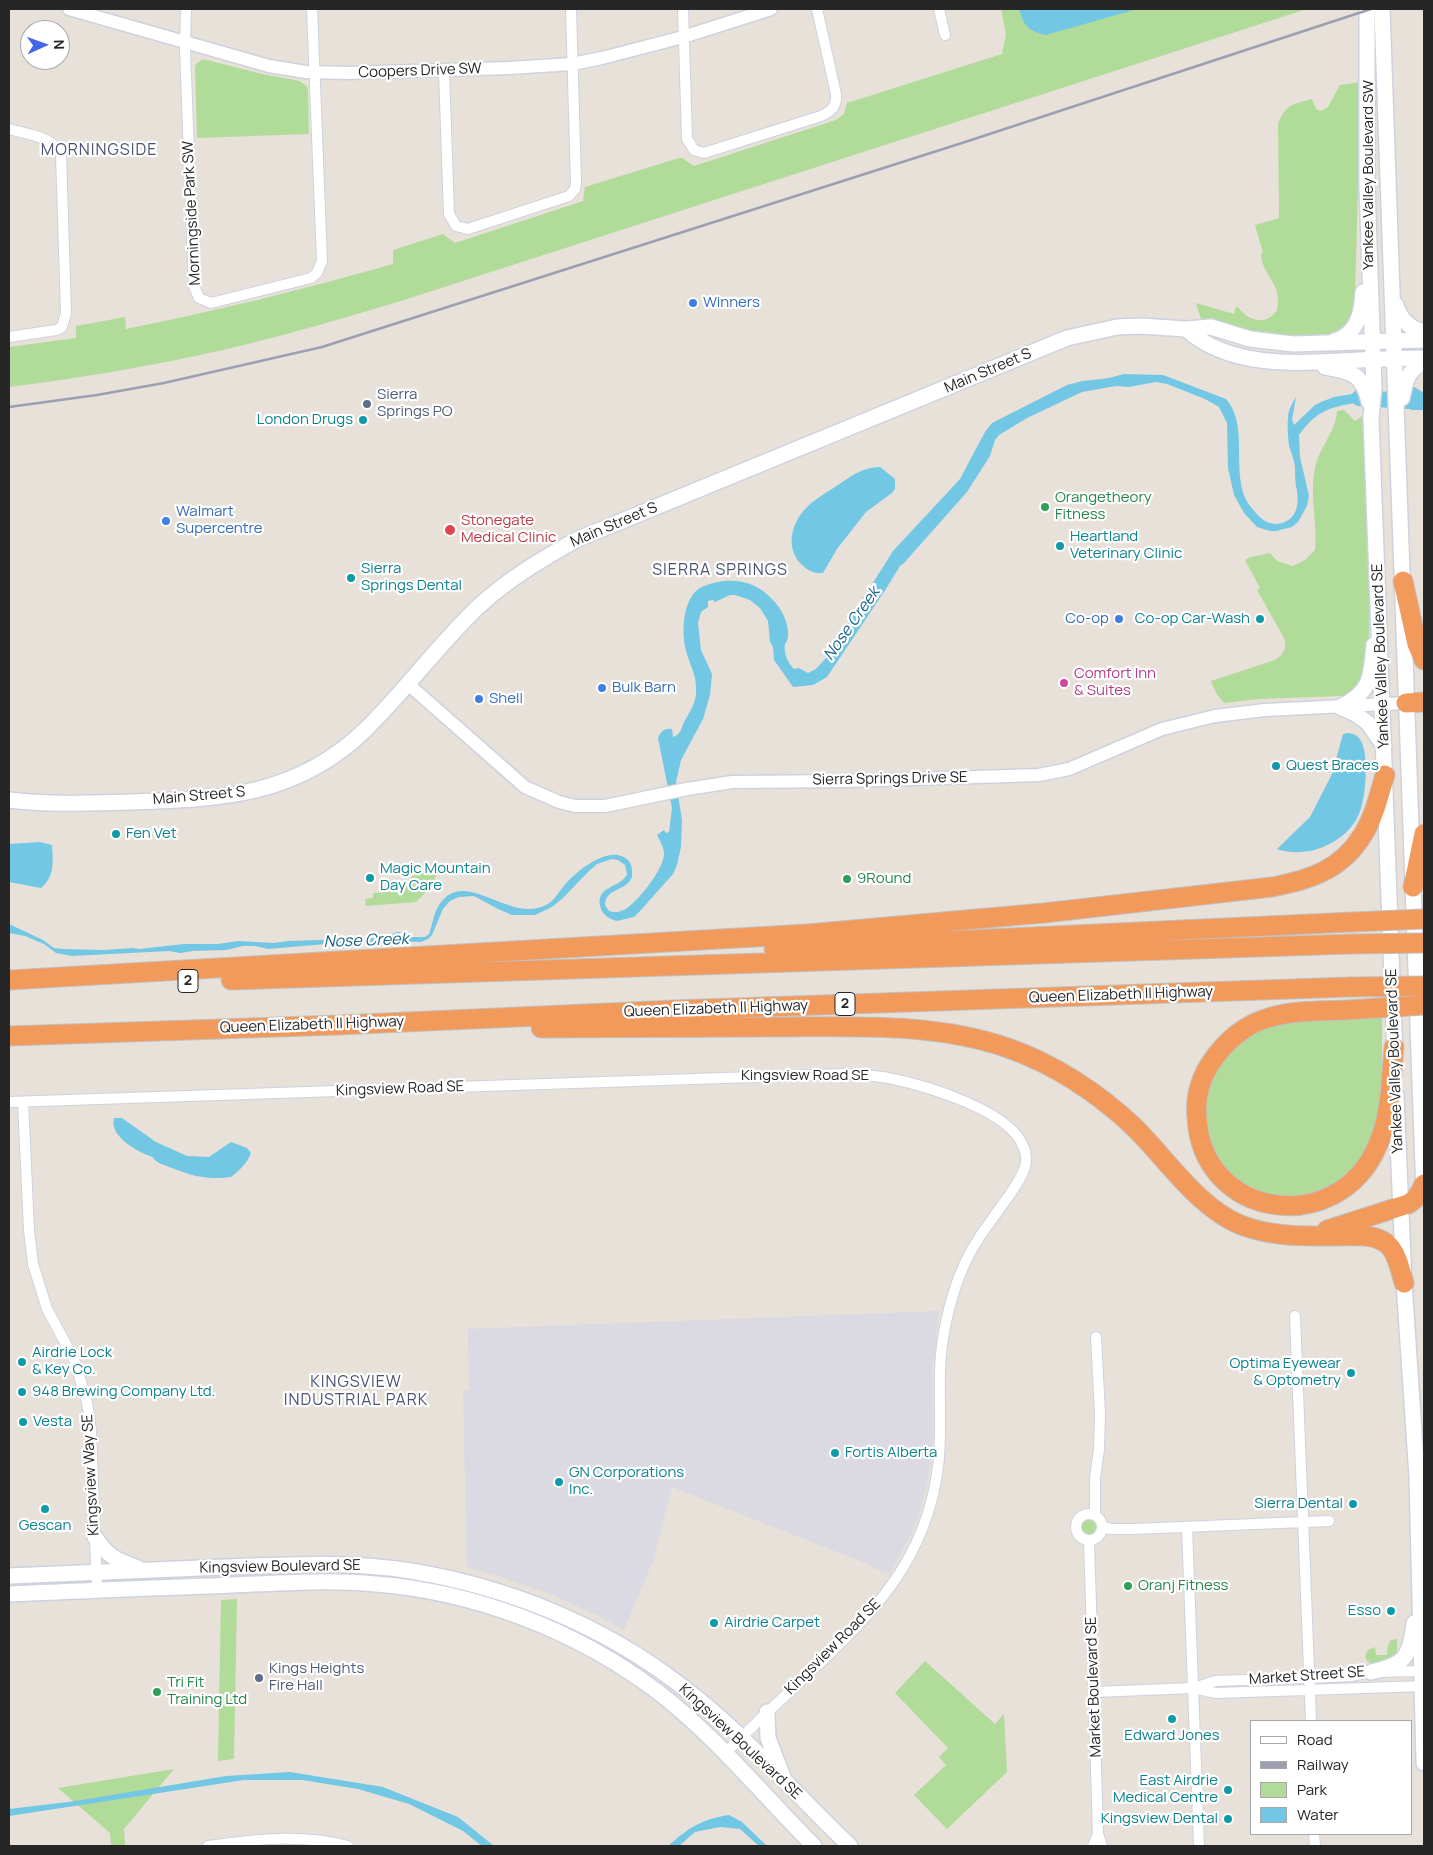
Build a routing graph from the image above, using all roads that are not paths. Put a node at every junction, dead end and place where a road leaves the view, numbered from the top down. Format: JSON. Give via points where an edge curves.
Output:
{"nodes":[{"id":1,"x":69,"y":9,"type":"edge"},
{"id":2,"x":186,"y":9,"type":"edge"},
{"id":3,"x":312,"y":9,"type":"edge"},
{"id":4,"x":571,"y":9,"type":"edge"},
{"id":5,"x":683,"y":9,"type":"edge"},
{"id":6,"x":771,"y":9,"type":"edge"},
{"id":7,"x":817,"y":9,"type":"edge"},
{"id":8,"x":939,"y":9,"type":"edge"},
{"id":9,"x":1367,"y":9,"type":"edge"},
{"id":10,"x":1382,"y":9,"type":"edge"},
{"id":11,"x":945,"y":36,"type":"dead end"},
{"id":12,"x":683,"y":37,"type":"junction"},
{"id":13,"x":185,"y":42,"type":"junction"},
{"id":14,"x":572,"y":64,"type":"junction"},
{"id":15,"x":444,"y":71,"type":"junction"},
{"id":16,"x":315,"y":72,"type":"junction"},
{"id":17,"x":9,"y":129,"type":"edge"},
{"id":18,"x":1367,"y":186,"type":"junction"},
{"id":19,"x":1393,"y":299,"type":"junction"},
{"id":20,"x":1186,"y":329,"type":"junction"},
{"id":21,"x":1424,"y":332,"type":"edge"},
{"id":22,"x":9,"y":337,"type":"edge"},
{"id":23,"x":1424,"y":340,"type":"edge"},
{"id":24,"x":1395,"y":341,"type":"junction"},
{"id":25,"x":1372,"y":342,"type":"junction"},
{"id":26,"x":1317,"y":345,"type":"junction"},
{"id":27,"x":1396,"y":358,"type":"junction"},
{"id":28,"x":1424,"y":358,"type":"edge"},
{"id":29,"x":1373,"y":359,"type":"junction"},
{"id":30,"x":1296,"y":363,"type":"junction"},
{"id":31,"x":1424,"y":363,"type":"edge"},
{"id":32,"x":1398,"y":417,"type":"junction"},
{"id":33,"x":1371,"y":418,"type":"junction"},
{"id":34,"x":1403,"y":581,"type":"junction"},
{"id":35,"x":1379,"y":601,"type":"junction"},
{"id":36,"x":1424,"y":660,"type":"edge"},
{"id":37,"x":408,"y":684,"type":"junction"},
{"id":38,"x":1415,"y":702,"type":"edge"},
{"id":39,"x":1383,"y":704,"type":"junction"},
{"id":40,"x":1340,"y":707,"type":"junction"},
{"id":41,"x":1384,"y":746,"type":"junction"},
{"id":42,"x":1385,"y":775,"type":"junction"},
{"id":43,"x":9,"y":800,"type":"edge"},
{"id":44,"x":1424,"y":834,"type":"edge"},
{"id":45,"x":1413,"y":888,"type":"junction"},
{"id":46,"x":1424,"y":919,"type":"edge"},
{"id":47,"x":1424,"y":943,"type":"edge"},
{"id":48,"x":368,"y":974,"type":"junction"},
{"id":49,"x":9,"y":980,"type":"edge"},
{"id":50,"x":1424,"y":986,"type":"edge"},
{"id":51,"x":9,"y":988,"type":"edge"},
{"id":52,"x":1424,"y":1005,"type":"edge"},
{"id":53,"x":339,"y":1025,"type":"junction"},
{"id":54,"x":9,"y":1036,"type":"edge"},
{"id":55,"x":1394,"y":1047,"type":"junction"},
{"id":56,"x":9,"y":1102,"type":"edge"},
{"id":57,"x":23,"y":1102,"type":"junction"},
{"id":58,"x":1424,"y":1191,"type":"edge"},
{"id":59,"x":1401,"y":1207,"type":"junction"},
{"id":60,"x":1311,"y":1235,"type":"junction"},
{"id":61,"x":1404,"y":1283,"type":"junction"},
{"id":62,"x":1295,"y":1316,"type":"dead end"},
{"id":63,"x":1096,"y":1337,"type":"dead end"},
{"id":64,"x":1094,"y":1515,"type":"junction"},
{"id":65,"x":1329,"y":1521,"type":"dead end"},
{"id":66,"x":1302,"y":1522,"type":"junction"},
{"id":67,"x":1102,"y":1526,"type":"junction"},
{"id":68,"x":1187,"y":1527,"type":"junction"},
{"id":69,"x":95,"y":1537,"type":"junction"},
{"id":70,"x":1089,"y":1540,"type":"junction"},
{"id":71,"x":144,"y":1570,"type":"junction"},
{"id":72,"x":96,"y":1572,"type":"junction"},
{"id":73,"x":1420,"y":1575,"type":"junction"},
{"id":74,"x":9,"y":1576,"type":"edge"},
{"id":75,"x":97,"y":1590,"type":"junction"},
{"id":76,"x":9,"y":1594,"type":"edge"},
{"id":77,"x":1371,"y":1672,"type":"junction"},
{"id":78,"x":1309,"y":1678,"type":"junction"},
{"id":79,"x":1423,"y":1678,"type":"edge"},
{"id":80,"x":1194,"y":1688,"type":"junction"},
{"id":81,"x":1310,"y":1689,"type":"junction"},
{"id":82,"x":1095,"y":1692,"type":"junction"},
{"id":83,"x":767,"y":1712,"type":"junction"},
{"id":84,"x":1311,"y":1720,"type":"edge"},
{"id":85,"x":740,"y":1738,"type":"junction"},
{"id":86,"x":725,"y":1753,"type":"junction"},
{"id":87,"x":1424,"y":1763,"type":"edge"},
{"id":88,"x":785,"y":1783,"type":"junction"},
{"id":89,"x":1098,"y":1834,"type":"junction"},
{"id":90,"x":208,"y":1846,"type":"edge"},
{"id":91,"x":348,"y":1846,"type":"edge"},
{"id":92,"x":814,"y":1846,"type":"edge"},
{"id":93,"x":850,"y":1846,"type":"edge"},
{"id":94,"x":1094,"y":1846,"type":"edge"},
{"id":95,"x":1102,"y":1846,"type":"edge"},
{"id":96,"x":1199,"y":1846,"type":"edge"}],
"edges":[{"from":1,"to":13,"type":"street","name":"Coopers Drive SW"},
{"from":2,"to":13,"type":"street"},
{"from":3,"to":16,"type":"street"},
{"from":4,"to":14,"type":"street"},
{"from":5,"to":12,"type":"street"},
{"from":6,"to":12,"type":"street","name":"Coopers Drive SW"},
{"from":7,"to":12,"type":"street","via":[[836,94],[834,107],[821,116],[704,153],[694,150],[688,139]]},
{"from":8,"to":11,"type":"street"},
{"from":9,"to":18,"type":"main road","name":"Yankee Valley Boulevard SW"},
{"from":10,"to":19,"type":"main road","name":"Yankee Valley Boulevard SW"},
{"from":12,"to":14,"type":"street","name":"Coopers Drive SW"},
{"from":13,"to":16,"type":"street","name":"Coopers Drive SW","via":[[263,64]]},
{"from":13,"to":16,"type":"street","name":"Morningside Park SW","via":[[194,286],[200,298],[210,303],[311,278],[318,273],[322,261]]},
{"from":14,"to":15,"type":"street","name":"Coopers Drive SW"},
{"from":14,"to":15,"type":"street","via":[[575,189],[562,199],[468,228],[456,226],[449,214]]},
{"from":15,"to":16,"type":"street","name":"Coopers Drive SW"},
{"from":17,"to":22,"type":"street","via":[[50,142],[61,154],[66,312],[62,326],[56,330]]},
{"from":18,"to":25,"type":"main road","name":"Yankee Valley Boulevard SW"},
{"from":18,"to":26,"type":"main road","via":[[1364,282],[1359,317],[1354,329],[1344,337]]},
{"from":19,"to":21,"type":"main road","via":[[1406,323]]},
{"from":19,"to":24,"type":"main road","name":"Yankee Valley Boulevard SW"},
{"from":20,"to":26,"type":"main road","name":"Main Street S","via":[[1211,327],[1261,342]]},
{"from":20,"to":30,"type":"main road","name":"Main Street S","via":[[1222,350],[1261,360]]},
{"from":20,"to":37,"type":"main road","name":"Main Street S","via":[[1141,326],[1067,338],[578,539],[536,562],[497,591],[460,626]]},
{"from":23,"to":24,"type":"main road","name":"Main Street S"},
{"from":24,"to":25,"type":"main road","name":"Main Street S"},
{"from":24,"to":27,"type":"main road","name":"Yankee Valley Boulevard SW"},
{"from":25,"to":26,"type":"main road","name":"Main Street S"},
{"from":25,"to":29,"type":"main road","name":"Yankee Valley Boulevard SW"},
{"from":27,"to":28,"type":"main road","name":"Main Street S"},
{"from":27,"to":29,"type":"main road","name":"Main Street S"},
{"from":27,"to":32,"type":"main road","name":"Yankee Valley Boulevard SE"},
{"from":29,"to":30,"type":"main road","name":"Main Street S"},
{"from":29,"to":33,"type":"main road","name":"Yankee Valley Boulevard SE"},
{"from":30,"to":33,"type":"main road","via":[[1349,372],[1359,378],[1365,388]]},
{"from":31,"to":32,"type":"main road","via":[[1410,372]]},
{"from":32,"to":34,"type":"main road","name":"Yankee Valley Boulevard SE"},
{"from":33,"to":35,"type":"main road","name":"Yankee Valley Boulevard SE"},
{"from":34,"to":36,"type":"highway","via":[[1417,644]]},
{"from":34,"to":38,"type":"main road","name":"Yankee Valley Boulevard SE"},
{"from":35,"to":39,"type":"main road","name":"Yankee Valley Boulevard SE"},
{"from":35,"to":40,"type":"main road","via":[[1368,682],[1363,692]]},
{"from":37,"to":40,"type":"street","name":"Sierra Springs Drive SE","via":[[525,787],[558,802],[592,807],[732,782],[1039,775],[1069,769],[1162,730],[1215,716]]},
{"from":37,"to":43,"type":"main road","name":"Main Street S","via":[[365,730],[332,757],[270,788],[237,795],[175,800],[66,804]]},
{"from":38,"to":39,"type":"street","name":"Sierra Springs Drive SE"},
{"from":38,"to":45,"type":"main road","name":"Yankee Valley Boulevard SE"},
{"from":39,"to":40,"type":"street","name":"Sierra Springs Drive SE"},
{"from":39,"to":41,"type":"main road","name":"Yankee Valley Boulevard SE"},
{"from":40,"to":41,"type":"main road","via":[[1368,723]]},
{"from":41,"to":42,"type":"main road","name":"Yankee Valley Boulevard SE"},
{"from":42,"to":49,"type":"highway","via":[[1369,821],[1354,847],[1320,874],[1272,887],[1044,913],[807,934]]},
{"from":42,"to":55,"type":"main road","name":"Yankee Valley Boulevard SE"},
{"from":44,"to":45,"type":"highway"},
{"from":45,"to":58,"type":"main road","name":"Yankee Valley Boulevard SE"},
{"from":46,"to":48,"type":"highway","bridge":true,"via":[[529,962]]},
{"from":47,"to":48,"type":"highway","number":"2","bridge":true},
{"from":48,"to":51,"type":"highway","number":"2"},
{"from":50,"to":53,"type":"highway","name":"Queen Elizabeth II Highway","number":"2","bridge":true,"via":[[674,1010]]},
{"from":52,"to":55,"type":"highway","bridge":true,"via":[[1282,1014],[1239,1032],[1222,1048],[1202,1080],[1197,1127],[1206,1155],[1236,1190],[1267,1204],[1309,1204],[1334,1195],[1357,1179],[1382,1134]]},
{"from":53,"to":54,"type":"highway","name":"Queen Elizabeth II Highway","number":"2"},
{"from":53,"to":60,"type":"highway","via":[[505,1029],[875,1028],[940,1032],[964,1037],[1009,1048],[1071,1078],[1132,1125],[1213,1210],[1258,1231]]},
{"from":55,"to":59,"type":"main road","name":"Yankee Valley Boulevard SE"},
{"from":56,"to":57,"type":"street","name":"Kingsview Road SE"},
{"from":57,"to":69,"type":"street","name":"Kingsview Way SE","via":[[33,1264],[47,1309],[74,1359],[87,1402]]},
{"from":57,"to":83,"type":"street","name":"Kingsview Road SE","via":[[843,1074],[892,1079],[939,1092],[977,1107],[1013,1130],[1020,1138],[1026,1156],[1023,1174],[974,1246],[950,1305],[940,1371],[938,1466],[930,1506],[917,1541],[899,1576],[875,1608]]},
{"from":58,"to":59,"type":"highway"},
{"from":59,"to":60,"type":"highway"},
{"from":59,"to":61,"type":"main road","name":"Yankee Valley Boulevard SE"},
{"from":60,"to":61,"type":"highway","via":[[1371,1236],[1384,1241],[1394,1251]]},
{"from":61,"to":73,"type":"main road","name":"Yankee Valley Boulevard SE"},
{"from":62,"to":66,"type":"street"},
{"from":63,"to":64,"type":"street","via":[[1100,1414]]},
{"from":64,"to":67,"type":"street"},
{"from":64,"to":70,"type":"street","via":[[1085,1514],[1076,1523],[1080,1536]]},
{"from":65,"to":66,"type":"street"},
{"from":66,"to":68,"type":"street"},
{"from":66,"to":78,"type":"street"},
{"from":67,"to":68,"type":"street","via":[[1110,1530]]},
{"from":67,"to":70,"type":"street","via":[[1098,1536]]},
{"from":68,"to":80,"type":"street"},
{"from":69,"to":71,"type":"main road","via":[[104,1552]]},
{"from":69,"to":72,"type":"street","name":"Kingsview Way SE"},
{"from":70,"to":82,"type":"street","name":"Market Boulevard SE"},
{"from":71,"to":72,"type":"main road","name":"Kingsview Boulevard SE"},
{"from":71,"to":85,"type":"main road","name":"Kingsview Boulevard SE","via":[[346,1565],[410,1571],[469,1582],[548,1609],[612,1640],[681,1686]]},
{"from":72,"to":74,"type":"main road","name":"Kingsview Boulevard SE"},
{"from":72,"to":75,"type":"street","name":"Kingsview Way SE"},
{"from":73,"to":77,"type":"main road","via":[[1409,1651],[1399,1664]]},
{"from":73,"to":79,"type":"main road","name":"Yankee Valley Boulevard SE"},
{"from":75,"to":76,"type":"main road","name":"Kingsview Boulevard SE"},
{"from":75,"to":86,"type":"main road","name":"Kingsview Boulevard SE","via":[[341,1582],[399,1587],[465,1599],[546,1627],[607,1657],[680,1710]]},
{"from":77,"to":78,"type":"street","name":"Market Street SE"},
{"from":77,"to":79,"type":"street","name":"Market Street SE"},
{"from":78,"to":80,"type":"street","name":"Market Street SE","via":[[1215,1681]]},
{"from":78,"to":81,"type":"street"},
{"from":79,"to":81,"type":"street","name":"Market Street SE"},
{"from":79,"to":87,"type":"main road","name":"Yankee Valley Boulevard SE"},
{"from":80,"to":81,"type":"street","name":"Market Street SE","via":[[1216,1693]]},
{"from":80,"to":82,"type":"street","name":"Market Street SE"},
{"from":80,"to":96,"type":"street"},
{"from":81,"to":84,"type":"street"},
{"from":82,"to":89,"type":"street","name":"Market Boulevard SE"},
{"from":83,"to":85,"type":"street","name":"Kingsview Road SE"},
{"from":83,"to":88,"type":"main road","via":[[768,1738]]},
{"from":85,"to":86,"type":"street","name":"Kingsview Road SE"},
{"from":85,"to":88,"type":"main road","name":"Kingsview Boulevard SE"},
{"from":86,"to":92,"type":"main road","name":"Kingsview Boulevard SE"},
{"from":88,"to":93,"type":"main road","name":"Kingsview Boulevard SE"},
{"from":89,"to":94,"type":"street","name":"Market Boulevard SE"},
{"from":89,"to":95,"type":"street","name":"Market Boulevard SE"},
{"from":90,"to":91,"type":"street","via":[[281,1838]]}]}
